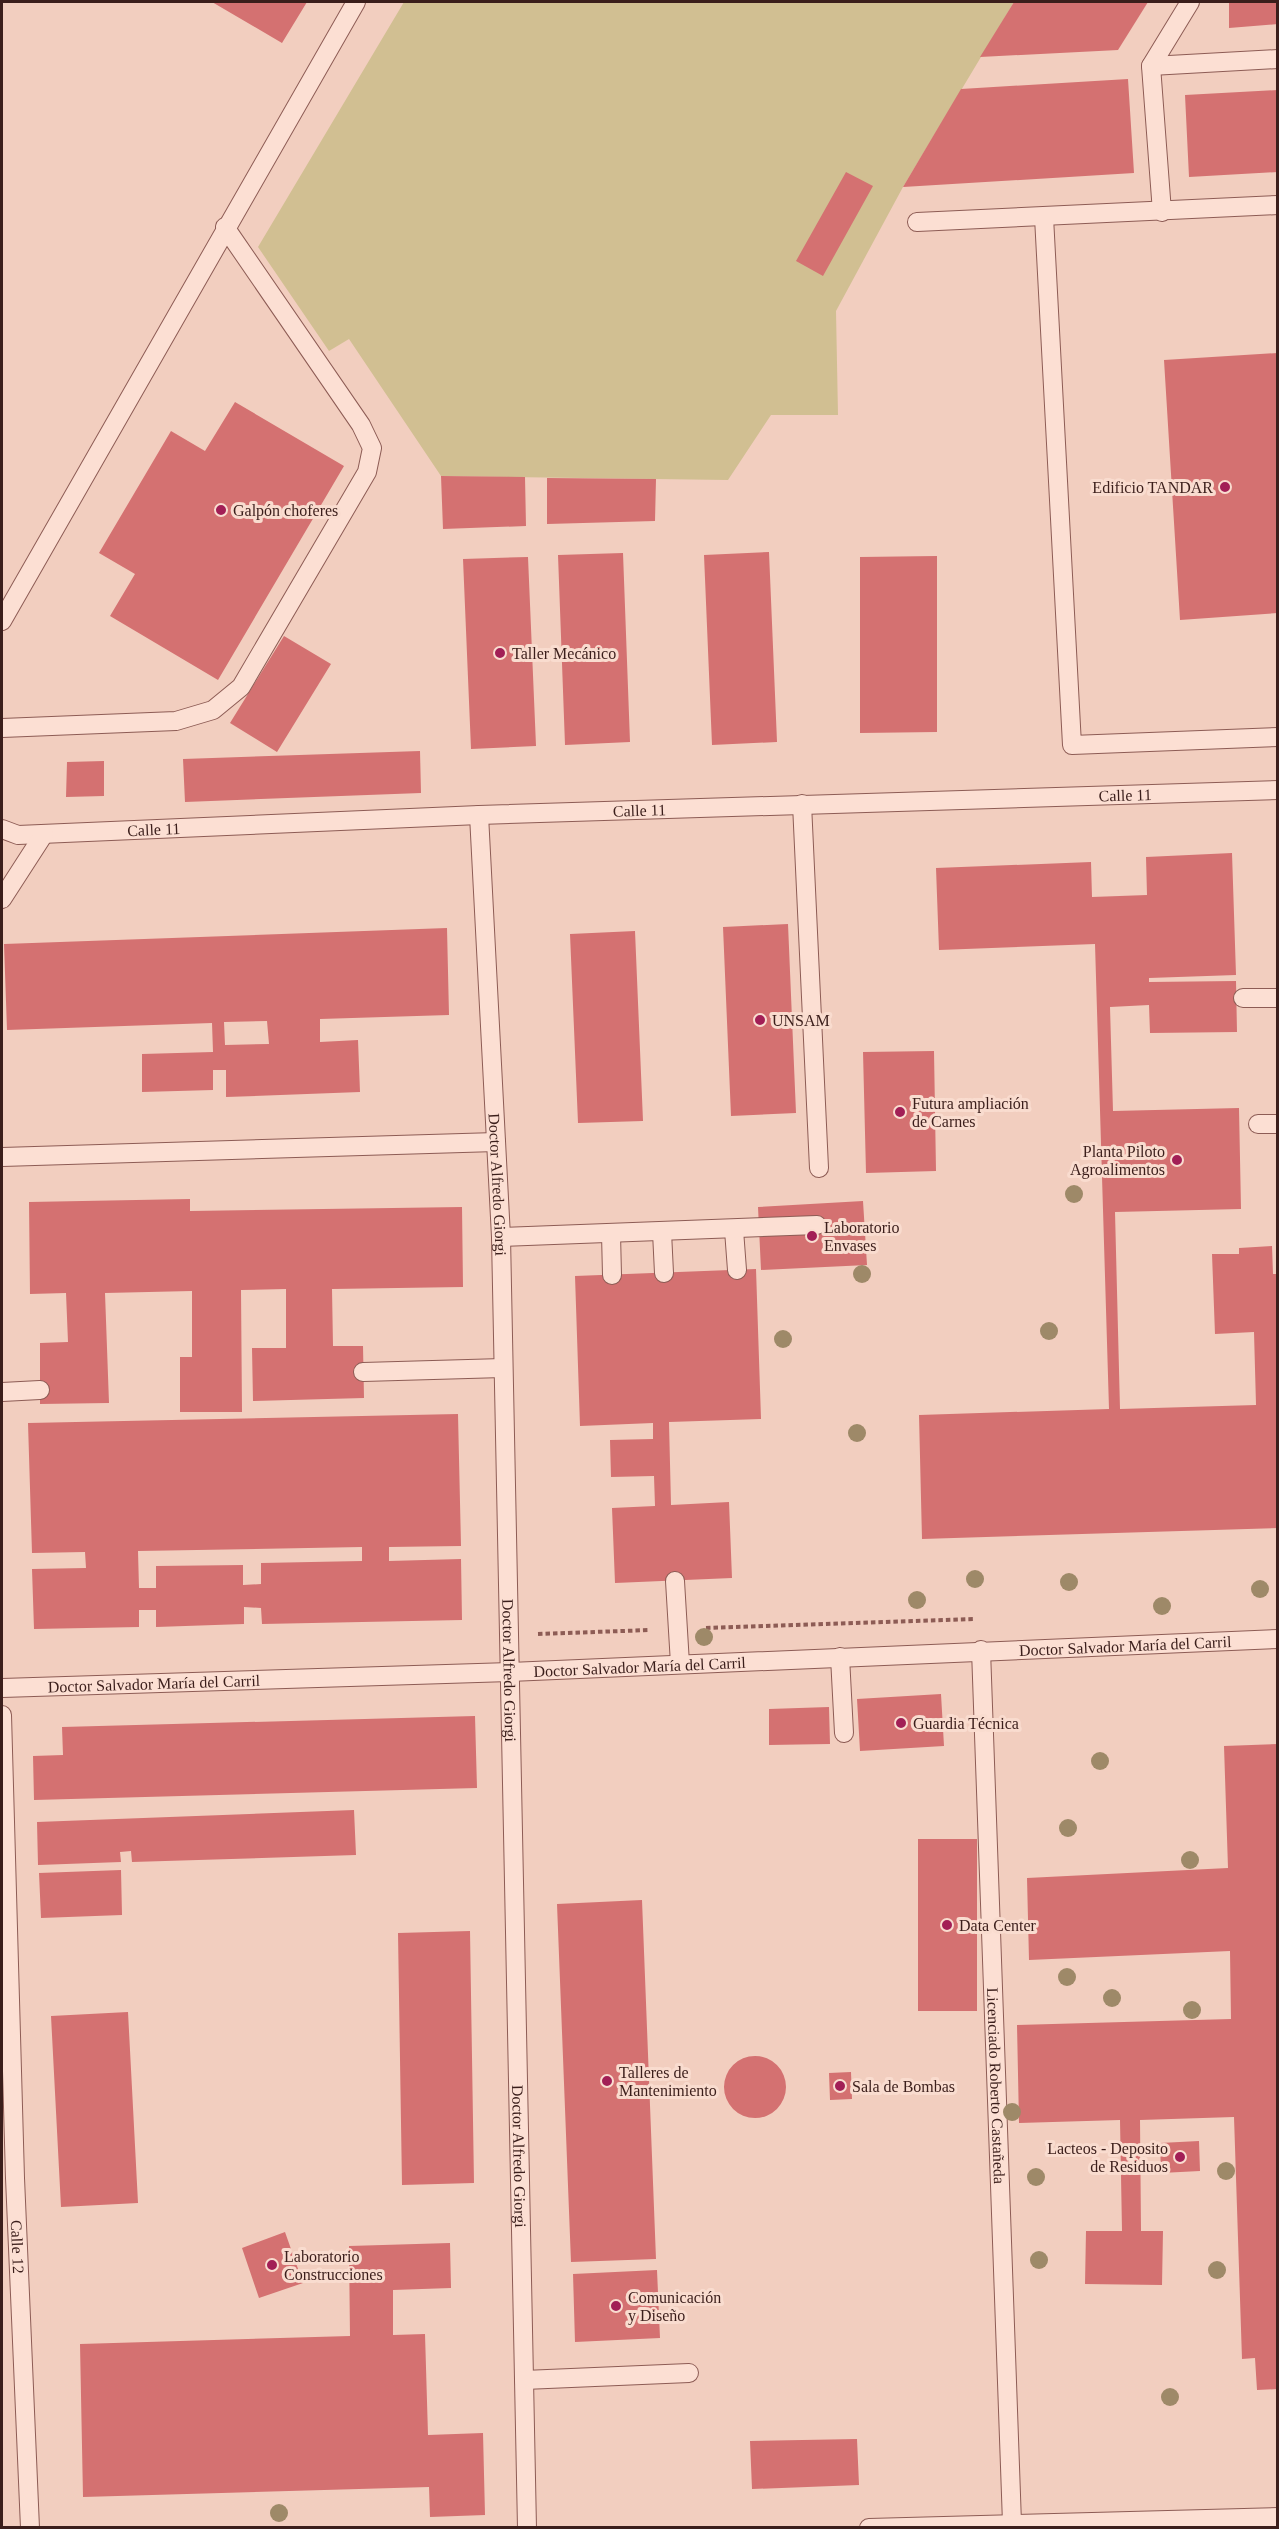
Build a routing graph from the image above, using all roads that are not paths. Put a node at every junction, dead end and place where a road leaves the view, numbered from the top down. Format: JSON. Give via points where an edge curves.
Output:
{"nodes":[{"id":1,"x":356,"y":2,"type":"edge"},
{"id":2,"x":1190,"y":2,"type":"edge"},
{"id":3,"x":1278,"y":59,"type":"edge"},
{"id":4,"x":1151,"y":66,"type":"junction"},
{"id":5,"x":1278,"y":205,"type":"edge"},
{"id":6,"x":1162,"y":212,"type":"junction"},
{"id":7,"x":1044,"y":217,"type":"junction"},
{"id":8,"x":917,"y":222,"type":"dead end"},
{"id":9,"x":225,"y":227,"type":"junction"},
{"id":10,"x":2,"y":621,"type":"edge"},
{"id":11,"x":2,"y":728,"type":"edge"},
{"id":12,"x":1278,"y":737,"type":"edge"},
{"id":13,"x":1278,"y":790,"type":"edge"},
{"id":14,"x":802,"y":804,"type":"junction"},
{"id":15,"x":478,"y":814,"type":"junction"},
{"id":16,"x":2,"y":829,"type":"edge"},
{"id":17,"x":44,"y":834,"type":"junction"},
{"id":18,"x":2,"y":899,"type":"edge"},
{"id":19,"x":1243,"y":998,"type":"dead end"},
{"id":20,"x":1278,"y":998,"type":"edge"},
{"id":21,"x":1258,"y":1124,"type":"dead end"},
{"id":22,"x":1278,"y":1124,"type":"edge"},
{"id":23,"x":496,"y":1142,"type":"junction"},
{"id":24,"x":2,"y":1157,"type":"edge"},
{"id":25,"x":819,"y":1168,"type":"dead end"},
{"id":26,"x":817,"y":1225,"type":"dead end"},
{"id":27,"x":734,"y":1230,"type":"junction"},
{"id":28,"x":662,"y":1232,"type":"junction"},
{"id":29,"x":611,"y":1234,"type":"junction"},
{"id":30,"x":501,"y":1237,"type":"junction"},
{"id":31,"x":737,"y":1270,"type":"dead end"},
{"id":32,"x":664,"y":1273,"type":"dead end"},
{"id":33,"x":612,"y":1275,"type":"dead end"},
{"id":34,"x":503,"y":1368,"type":"junction"},
{"id":35,"x":363,"y":1372,"type":"dead end"},
{"id":36,"x":40,"y":1390,"type":"dead end"},
{"id":37,"x":2,"y":1392,"type":"edge"},
{"id":38,"x":675,"y":1581,"type":"dead end"},
{"id":39,"x":1278,"y":1639,"type":"edge"},
{"id":40,"x":981,"y":1650,"type":"junction"},
{"id":41,"x":840,"y":1657,"type":"junction"},
{"id":42,"x":680,"y":1664,"type":"junction"},
{"id":43,"x":510,"y":1672,"type":"junction"},
{"id":44,"x":2,"y":1688,"type":"edge"},
{"id":45,"x":2,"y":1715,"type":"edge"},
{"id":46,"x":844,"y":1733,"type":"dead end"},
{"id":47,"x":8,"y":2180,"type":"edge"},
{"id":48,"x":11,"y":2293,"type":"edge"},
{"id":49,"x":689,"y":2373,"type":"dead end"},
{"id":50,"x":524,"y":2380,"type":"junction"},
{"id":51,"x":1278,"y":2517,"type":"edge"},
{"id":52,"x":1012,"y":2523,"type":"junction"},
{"id":53,"x":30,"y":2528,"type":"edge"},
{"id":54,"x":527,"y":2528,"type":"edge"},
{"id":55,"x":869,"y":2528,"type":"edge"}],
"edges":[{"from":1,"to":9,"type":"lane"},
{"from":2,"to":4,"type":"lane"},
{"from":3,"to":4,"type":"lane"},
{"from":4,"to":6,"type":"lane"},
{"from":5,"to":6,"type":"lane"},
{"from":6,"to":7,"type":"lane"},
{"from":7,"to":8,"type":"lane"},
{"from":7,"to":12,"type":"lane","via":[[1072,745]]},
{"from":9,"to":10,"type":"lane"},
{"from":9,"to":11,"type":"lane","via":[[361,425],[372,448],[367,472],[240,687],[213,710],[176,720]]},
{"from":13,"to":14,"type":"lane","name":"Calle 11"},
{"from":14,"to":15,"type":"lane","name":"Calle 11"},
{"from":14,"to":25,"type":"lane"},
{"from":15,"to":17,"type":"lane","name":"Calle 11"},
{"from":15,"to":23,"type":"lane","name":"Doctor Alfredo Giorgi"},
{"from":16,"to":17,"type":"lane","name":"Calle 11","via":[[18,835]]},
{"from":17,"to":18,"type":"lane"},
{"from":19,"to":20,"type":"lane"},
{"from":21,"to":22,"type":"lane"},
{"from":23,"to":24,"type":"lane"},
{"from":23,"to":30,"type":"lane","name":"Doctor Alfredo Giorgi"},
{"from":26,"to":27,"type":"lane"},
{"from":27,"to":28,"type":"lane"},
{"from":27,"to":31,"type":"lane"},
{"from":28,"to":29,"type":"lane"},
{"from":28,"to":32,"type":"lane"},
{"from":29,"to":30,"type":"lane"},
{"from":29,"to":33,"type":"lane"},
{"from":30,"to":34,"type":"lane","name":"Doctor Alfredo Giorgi"},
{"from":34,"to":35,"type":"lane"},
{"from":34,"to":43,"type":"lane","name":"Doctor Alfredo Giorgi"},
{"from":36,"to":37,"type":"lane"},
{"from":38,"to":42,"type":"lane"},
{"from":39,"to":40,"type":"lane","name":"Doctor Salvador María del Carril"},
{"from":40,"to":41,"type":"lane","name":"Doctor Salvador María del Carril"},
{"from":40,"to":52,"type":"lane","name":"Licenciado Roberto Castañeda"},
{"from":41,"to":42,"type":"lane","name":"Doctor Salvador María del Carril"},
{"from":41,"to":46,"type":"lane"},
{"from":42,"to":43,"type":"lane","name":"Doctor Salvador María del Carril"},
{"from":43,"to":44,"type":"lane","name":"Doctor Salvador María del Carril"},
{"from":43,"to":50,"type":"lane","name":"Doctor Alfredo Giorgi"},
{"from":45,"to":47,"type":"lane","name":"Calle 12"},
{"from":47,"to":48,"type":"lane","name":"Calle 12"},
{"from":48,"to":53,"type":"lane","name":"Calle 12"},
{"from":49,"to":50,"type":"lane"},
{"from":50,"to":54,"type":"lane","name":"Doctor Alfredo Giorgi"},
{"from":51,"to":52,"type":"lane"},
{"from":52,"to":55,"type":"lane"}]}
